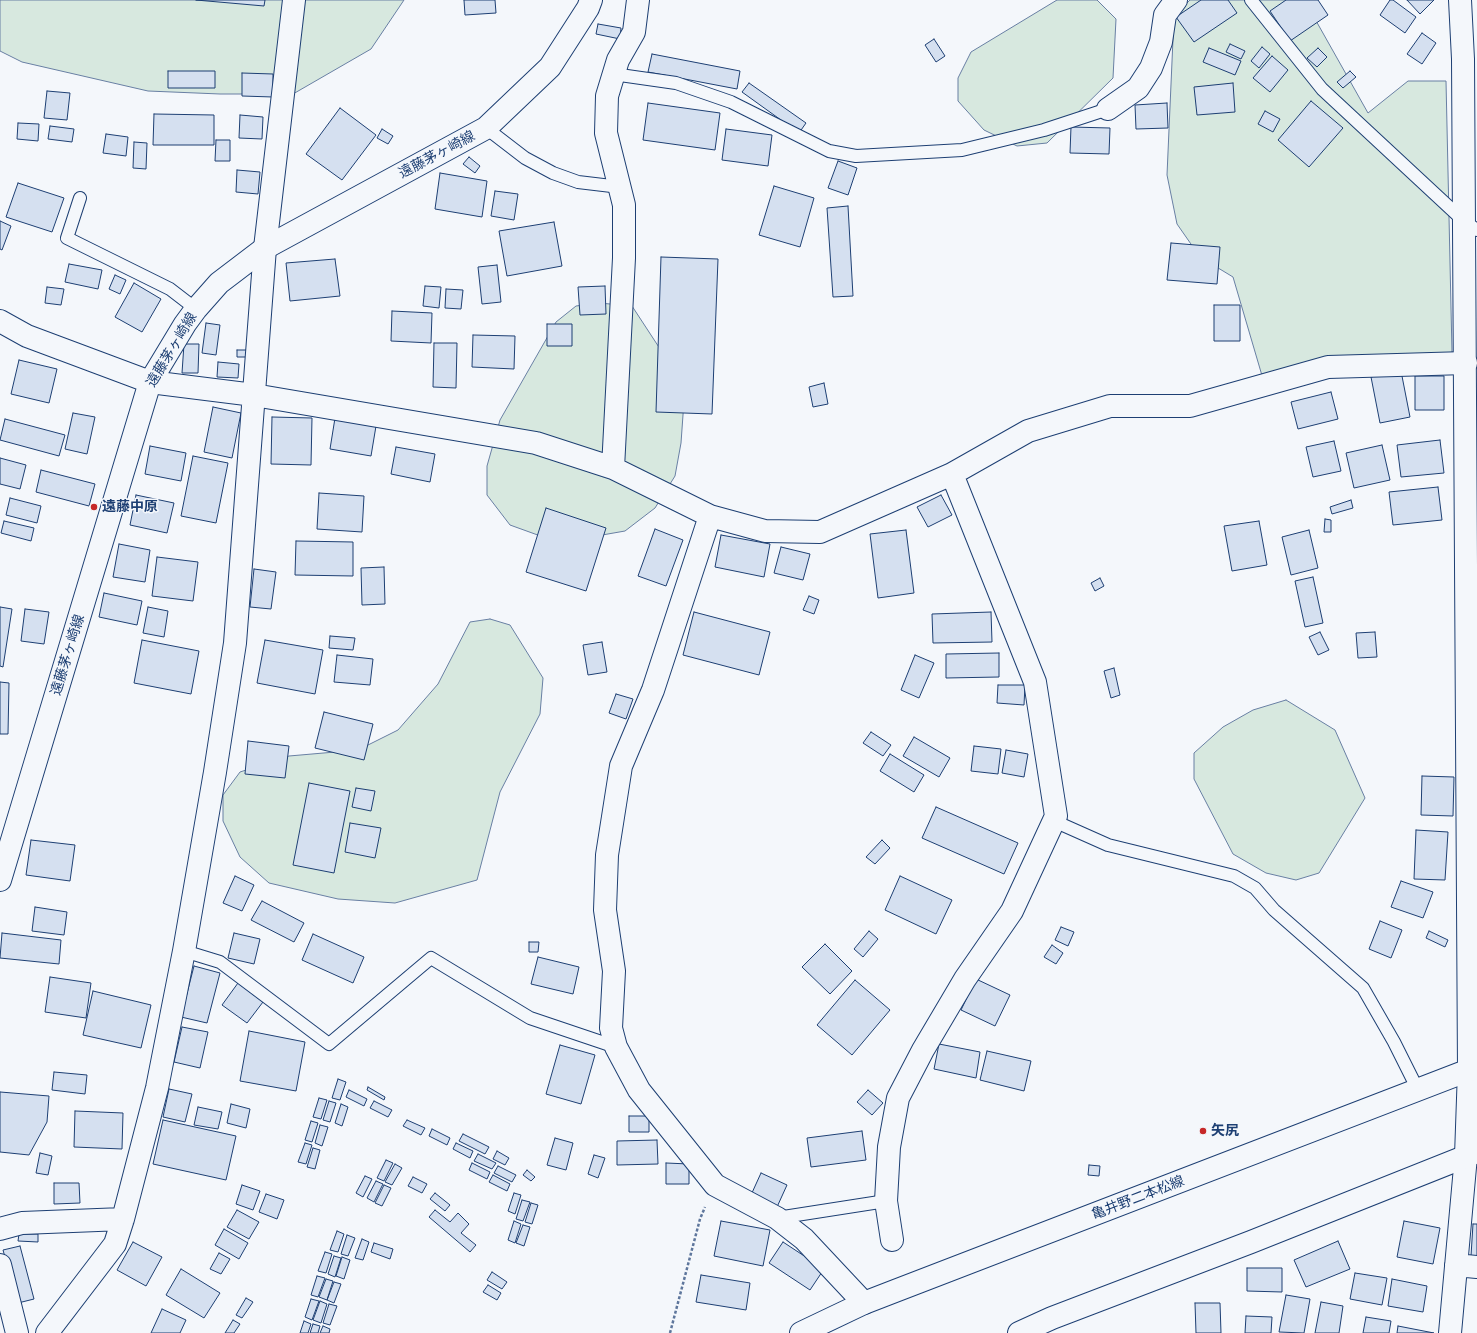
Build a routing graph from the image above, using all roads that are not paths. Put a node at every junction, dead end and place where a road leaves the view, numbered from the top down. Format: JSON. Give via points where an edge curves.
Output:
{"nodes":[{"id":1,"x":294,"y":0,"type":"edge"},
{"id":2,"x":591,"y":0,"type":"edge"},
{"id":3,"x":638,"y":0,"type":"edge"},
{"id":4,"x":1176,"y":0,"type":"edge"},
{"id":5,"x":1251,"y":0,"type":"edge"},
{"id":6,"x":1460,"y":0,"type":"edge"},
{"id":7,"x":613,"y":74,"type":"junction"},
{"id":8,"x":1108,"y":109,"type":"joint"},
{"id":9,"x":486,"y":128,"type":"junction"},
{"id":10,"x":620,"y":187,"type":"junction"},
{"id":11,"x":80,"y":198,"type":"dead end"},
{"id":12,"x":1471,"y":225,"type":"edge"},
{"id":13,"x":265,"y":248,"type":"junction"},
{"id":14,"x":196,"y":308,"type":"junction"},
{"id":15,"x":0,"y":322,"type":"edge"},
{"id":16,"x":1471,"y":363,"type":"edge"},
{"id":17,"x":150,"y":382,"type":"junction"},
{"id":18,"x":254,"y":395,"type":"junction"},
{"id":19,"x":613,"y":468,"type":"junction"},
{"id":20,"x":952,"y":474,"type":"junction"},
{"id":21,"x":710,"y":516,"type":"junction"},
{"id":22,"x":1054,"y":821,"type":"junction"},
{"id":23,"x":0,"y":880,"type":"edge"},
{"id":24,"x":184,"y":951,"type":"junction"},
{"id":25,"x":616,"y":1047,"type":"junction"},
{"id":26,"x":1473,"y":1068,"type":"edge"},
{"id":27,"x":1418,"y":1090,"type":"junction"},
{"id":28,"x":1471,"y":1154,"type":"edge"},
{"id":29,"x":886,"y":1201,"type":"junction"},
{"id":30,"x":777,"y":1218,"type":"junction"},
{"id":31,"x":123,"y":1219,"type":"junction"},
{"id":32,"x":0,"y":1229,"type":"edge"},
{"id":33,"x":892,"y":1240,"type":"dead end"},
{"id":34,"x":0,"y":1265,"type":"edge"},
{"id":35,"x":1467,"y":1266,"type":"edge"},
{"id":36,"x":864,"y":1304,"type":"junction"},
{"id":37,"x":17,"y":1333,"type":"edge"},
{"id":38,"x":47,"y":1333,"type":"edge"},
{"id":39,"x":801,"y":1333,"type":"edge"},
{"id":40,"x":1019,"y":1333,"type":"edge"},
{"id":41,"x":1450,"y":1333,"type":"edge"}],
"edges":[{"from":1,"to":13,"type":"street"},
{"from":2,"to":9,"type":"street","name":"遠藤茅ヶ崎線","via":[[550,67]]},
{"from":3,"to":7,"type":"street","via":[[634,32]]},
{"from":4,"to":8,"type":"street","via":[[1165,15],[1161,42],[1151,68],[1138,88]]},
{"from":5,"to":12,"type":"lane","via":[[1322,89]]},
{"from":6,"to":12,"type":"street"},
{"from":7,"to":8,"type":"lane","via":[[676,83],[731,102],[829,151],[856,156],[962,150],[1044,130]]},
{"from":7,"to":10,"type":"street","via":[[607,96],[606,133]]},
{"from":9,"to":10,"type":"lane","via":[[525,158],[553,173],[578,182]]},
{"from":9,"to":13,"type":"street","name":"遠藤茅ヶ崎線"},
{"from":10,"to":19,"type":"street","via":[[624,205],[624,258]]},
{"from":11,"to":14,"type":"lane","via":[[67,238],[170,289]]},
{"from":12,"to":16,"type":"street"},
{"from":13,"to":14,"type":"street","name":"遠藤茅ヶ崎線","via":[[220,283]]},
{"from":13,"to":18,"type":"street"},
{"from":14,"to":17,"type":"street","name":"遠藤茅ヶ崎線"},
{"from":15,"to":17,"type":"street","via":[[27,336]]},
{"from":16,"to":20,"type":"street","via":[[1328,367],[1190,406],[1110,406],[1028,431]]},
{"from":16,"to":26,"type":"street"},
{"from":17,"to":18,"type":"street"},
{"from":17,"to":23,"type":"street","name":"遠藤茅ヶ崎線"},
{"from":18,"to":19,"type":"street","via":[[536,443]]},
{"from":18,"to":24,"type":"street","via":[[235,643]]},
{"from":19,"to":21,"type":"street"},
{"from":20,"to":21,"type":"street","via":[[820,532],[765,531]]},
{"from":20,"to":22,"type":"street","via":[[1035,682],[1056,816]]},
{"from":21,"to":25,"type":"street","via":[[653,690],[621,766],[607,855],[604,910],[614,971],[611,1028]]},
{"from":22,"to":27,"type":"lane","via":[[1108,845],[1234,876],[1255,888],[1274,910],[1363,988]]},
{"from":22,"to":29,"type":"street","via":[[1012,911],[965,979],[898,1098],[889,1147]]},
{"from":24,"to":25,"type":"lane","via":[[220,962],[328,1044],[431,958],[530,1018]]},
{"from":24,"to":31,"type":"street","via":[[158,1088]]},
{"from":25,"to":30,"type":"street","via":[[639,1090],[715,1185]]},
{"from":26,"to":27,"type":"street","name":"亀井野二本松線"},
{"from":26,"to":28,"type":"street"},
{"from":27,"to":36,"type":"street","name":"亀井野二本松線"},
{"from":28,"to":35,"type":"street"},
{"from":28,"to":40,"type":"street"},
{"from":29,"to":30,"type":"lane"},
{"from":29,"to":33,"type":"street"},
{"from":30,"to":36,"type":"street","via":[[804,1239]]},
{"from":31,"to":32,"type":"street","via":[[22,1223]]},
{"from":31,"to":38,"type":"street","via":[[114,1244]]},
{"from":34,"to":37,"type":"street"},
{"from":35,"to":41,"type":"street"},
{"from":36,"to":39,"type":"street","name":"亀井野二本松線"}]}
